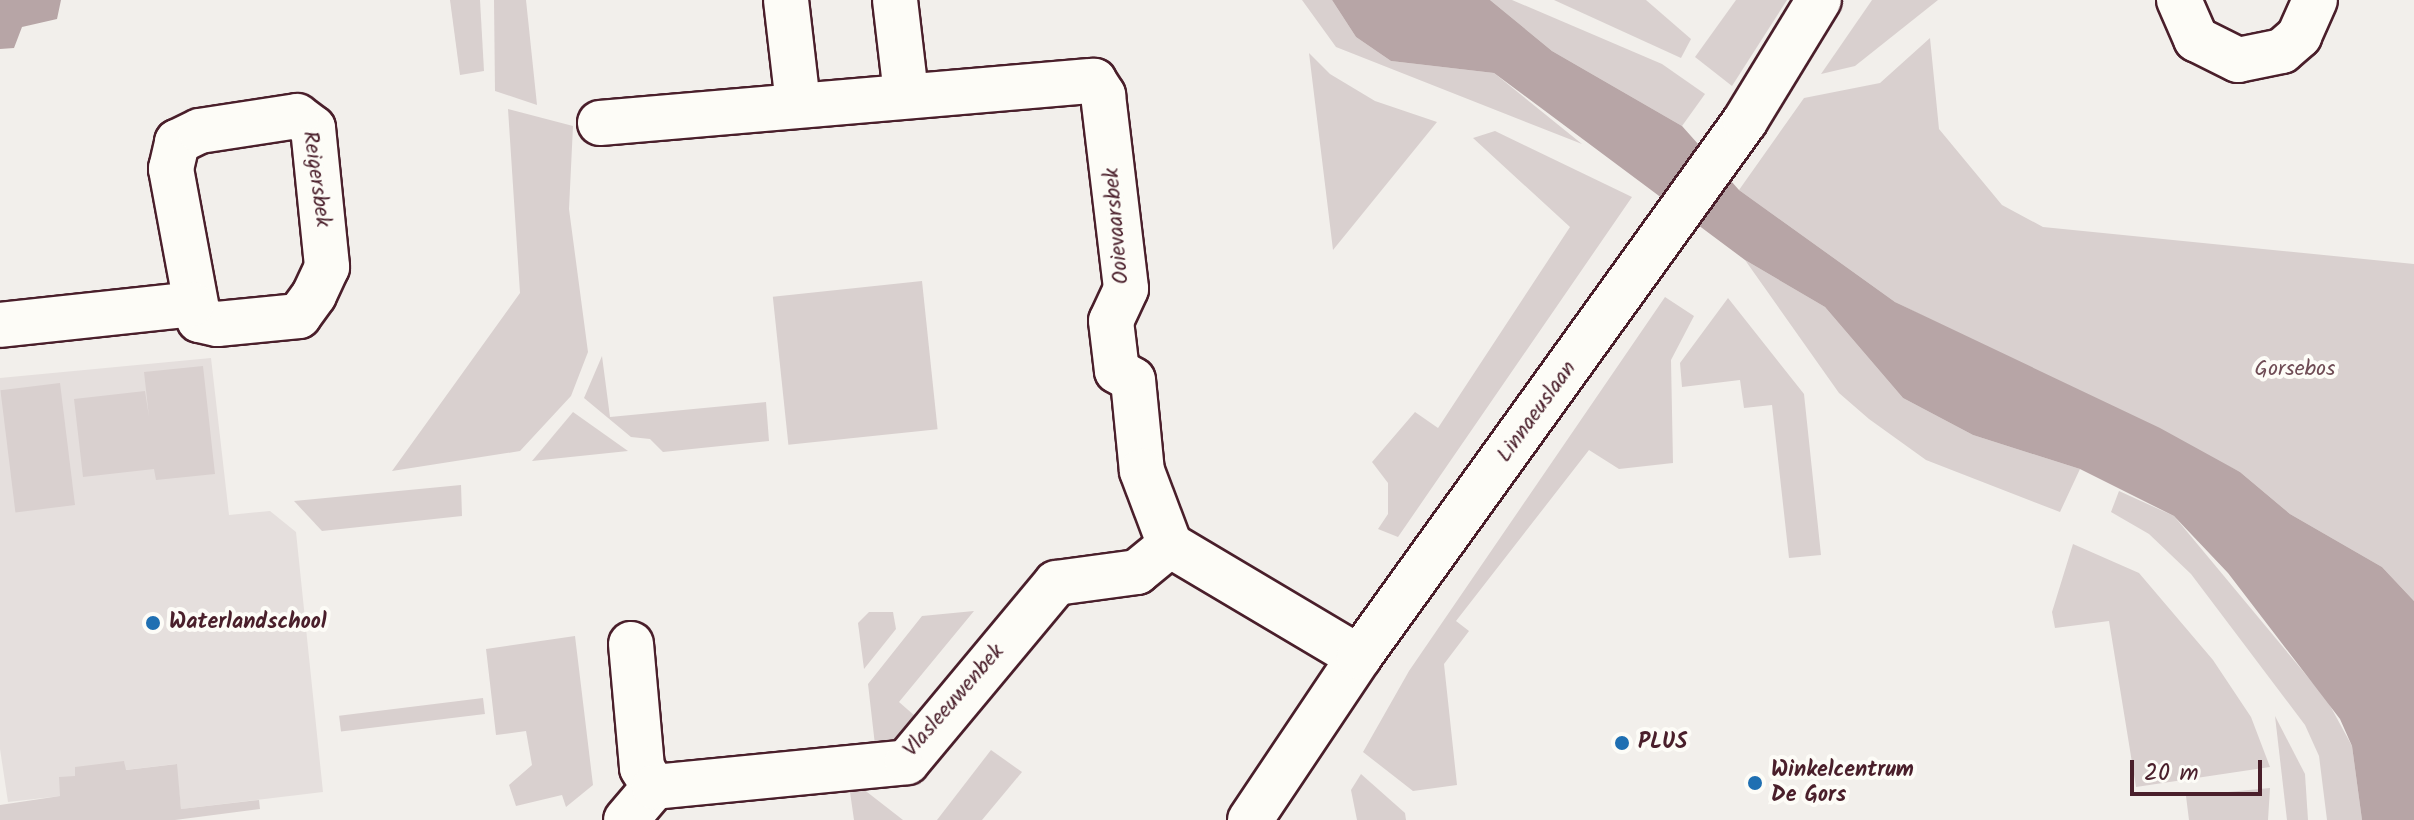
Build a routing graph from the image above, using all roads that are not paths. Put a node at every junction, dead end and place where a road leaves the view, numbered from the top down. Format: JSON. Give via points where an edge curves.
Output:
{"nodes":[{"id":1,"x":786,"y":0,"type":"edge"},
{"id":2,"x":895,"y":0,"type":"edge"},
{"id":3,"x":1819,"y":0,"type":"edge"},
{"id":4,"x":2179,"y":0,"type":"edge"},
{"id":5,"x":2315,"y":0,"type":"edge"},
{"id":6,"x":906,"y":94,"type":"junction"},
{"id":7,"x":798,"y":104,"type":"junction"},
{"id":8,"x":600,"y":123,"type":"dead end"},
{"id":9,"x":192,"y":304,"type":"junction"},
{"id":10,"x":0,"y":325,"type":"edge"},
{"id":11,"x":1170,"y":545,"type":"junction"},
{"id":12,"x":631,"y":644,"type":"dead end"},
{"id":13,"x":1359,"y":657,"type":"junction"},
{"id":14,"x":654,"y":787,"type":"junction"},
{"id":15,"x":626,"y":820,"type":"edge"},
{"id":16,"x":1250,"y":820,"type":"edge"}],
"edges":[{"from":1,"to":7,"type":"street"},
{"from":2,"to":6,"type":"street"},
{"from":3,"to":13,"type":"street","name":"Linnaeuslaan","via":[[1745,121],[1652,254]]},
{"from":4,"to":5,"type":"street","via":[[2196,39],[2238,60],[2282,51],[2299,36]]},
{"from":6,"to":7,"type":"street","name":"Ooievaarsbek"},
{"from":6,"to":11,"type":"street","name":"Ooievaarsbek","via":[[1078,80],[1094,81],[1103,95],[1126,289],[1111,321],[1117,371],[1133,380],[1142,471]]},
{"from":7,"to":8,"type":"street","name":"Ooievaarsbek"},
{"from":9,"to":9,"type":"street","name":"Reigersbek","via":[[199,320],[217,324],[299,316],[314,295],[327,267],[313,128],[306,118],[200,131],[177,142],[171,169]]},
{"from":9,"to":10,"type":"street"},
{"from":11,"to":13,"type":"street"},
{"from":11,"to":14,"type":"street","name":"Vlasleeuwenbek","via":[[1137,572],[1056,583],[907,762]]},
{"from":12,"to":14,"type":"street","via":[[642,768]]},
{"from":13,"to":16,"type":"street","name":"Linnaeuslaan"},
{"from":14,"to":15,"type":"street"}]}
